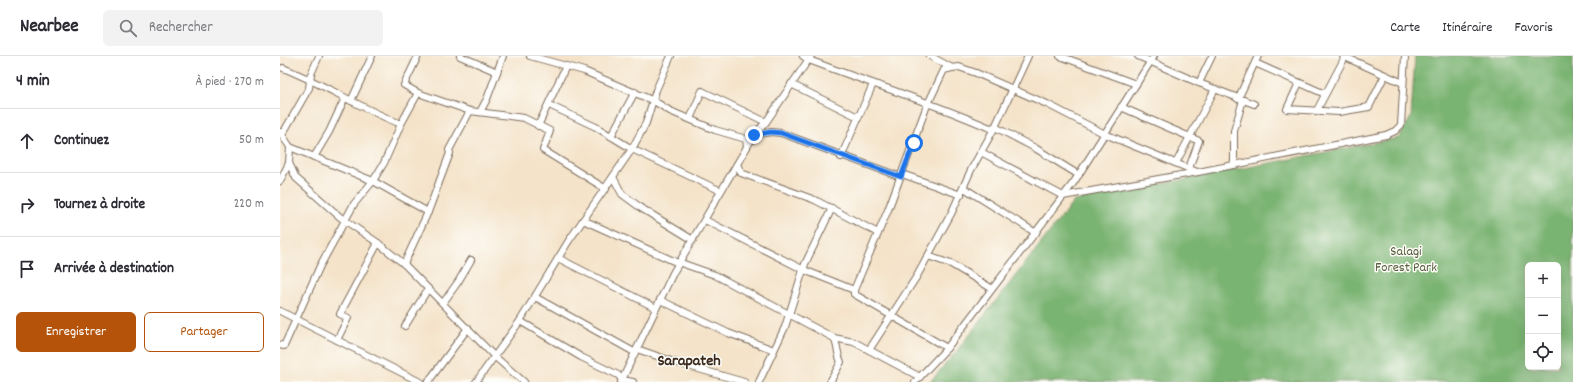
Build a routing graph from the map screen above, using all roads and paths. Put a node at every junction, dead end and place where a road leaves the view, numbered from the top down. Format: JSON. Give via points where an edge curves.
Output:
{"nodes":[{"id":1,"x":319,"y":56,"type":"edge"},
{"id":2,"x":372,"y":56,"type":"edge"},
{"id":3,"x":418,"y":56,"type":"edge"},
{"id":4,"x":460,"y":56,"type":"edge"},
{"id":5,"x":503,"y":56,"type":"edge"},
{"id":6,"x":530,"y":56,"type":"edge"},
{"id":7,"x":671,"y":56,"type":"edge"},
{"id":8,"x":930,"y":56,"type":"edge"},
{"id":9,"x":1028,"y":56,"type":"edge"},
{"id":10,"x":1060,"y":56,"type":"edge"},
{"id":11,"x":1138,"y":56,"type":"edge"},
{"id":12,"x":1154,"y":56,"type":"edge"},
{"id":13,"x":1212,"y":56,"type":"edge"},
{"id":14,"x":1258,"y":56,"type":"edge"},
{"id":15,"x":1344,"y":56,"type":"edge"},
{"id":16,"x":1405,"y":56,"type":"edge"},
{"id":17,"x":808,"y":57,"type":"edge"},
{"id":18,"x":1150,"y":63,"type":"junction"},
{"id":19,"x":1255,"y":63,"type":"junction"},
{"id":20,"x":566,"y":66,"type":"junction"},
{"id":21,"x":283,"y":68,"type":"dead end"},
{"id":22,"x":952,"y":68,"type":"junction"},
{"id":23,"x":497,"y":72,"type":"junction"},
{"id":24,"x":1385,"y":75,"type":"junction"},
{"id":25,"x":311,"y":79,"type":"junction"},
{"id":26,"x":1199,"y":83,"type":"junction"},
{"id":27,"x":1299,"y":83,"type":"junction"},
{"id":28,"x":1403,"y":83,"type":"junction"},
{"id":29,"x":791,"y":84,"type":"junction"},
{"id":30,"x":873,"y":84,"type":"junction"},
{"id":31,"x":1136,"y":84,"type":"junction"},
{"id":32,"x":1013,"y":89,"type":"junction"},
{"id":33,"x":1215,"y":90,"type":"junction"},
{"id":34,"x":635,"y":92,"type":"junction"},
{"id":35,"x":418,"y":93,"type":"junction"},
{"id":36,"x":1325,"y":94,"type":"junction"},
{"id":37,"x":348,"y":100,"type":"junction"},
{"id":38,"x":1240,"y":100,"type":"junction"},
{"id":39,"x":654,"y":101,"type":"junction"},
{"id":40,"x":929,"y":103,"type":"junction"},
{"id":41,"x":1254,"y":104,"type":"dead end"},
{"id":42,"x":549,"y":105,"type":"junction"},
{"id":43,"x":1121,"y":108,"type":"junction"},
{"id":44,"x":470,"y":111,"type":"junction"},
{"id":45,"x":480,"y":112,"type":"junction"},
{"id":46,"x":1316,"y":112,"type":"junction"},
{"id":47,"x":858,"y":117,"type":"junction"},
{"id":48,"x":690,"y":119,"type":"junction"},
{"id":49,"x":766,"y":122,"type":"junction"},
{"id":50,"x":401,"y":124,"type":"junction"},
{"id":51,"x":538,"y":126,"type":"junction"},
{"id":52,"x":995,"y":127,"type":"junction"},
{"id":53,"x":281,"y":133,"type":"edge"},
{"id":54,"x":1105,"y":134,"type":"junction"},
{"id":55,"x":754,"y":135,"type":"junction"},
{"id":56,"x":611,"y":136,"type":"junction"},
{"id":57,"x":1190,"y":136,"type":"junction"},
{"id":58,"x":290,"y":146,"type":"junction"},
{"id":59,"x":747,"y":147,"type":"junction"},
{"id":60,"x":632,"y":149,"type":"junction"},
{"id":61,"x":981,"y":152,"type":"junction"},
{"id":62,"x":314,"y":157,"type":"junction"},
{"id":63,"x":841,"y":157,"type":"junction"},
{"id":64,"x":289,"y":163,"type":"junction"},
{"id":65,"x":1176,"y":163,"type":"junction"},
{"id":66,"x":737,"y":164,"type":"junction"},
{"id":67,"x":1234,"y":165,"type":"junction"},
{"id":68,"x":1189,"y":168,"type":"junction"},
{"id":69,"x":1198,"y":172,"type":"junction"},
{"id":70,"x":1079,"y":175,"type":"junction"},
{"id":71,"x":901,"y":176,"type":"junction"},
{"id":72,"x":613,"y":177,"type":"junction"},
{"id":73,"x":280,"y":181,"type":"edge"},
{"id":74,"x":373,"y":181,"type":"junction"},
{"id":75,"x":606,"y":188,"type":"junction"},
{"id":76,"x":964,"y":188,"type":"junction"},
{"id":77,"x":721,"y":191,"type":"junction"},
{"id":78,"x":961,"y":195,"type":"junction"},
{"id":79,"x":1063,"y":196,"type":"junction"},
{"id":80,"x":832,"y":208,"type":"junction"},
{"id":81,"x":428,"y":212,"type":"junction"},
{"id":82,"x":345,"y":220,"type":"junction"},
{"id":83,"x":584,"y":220,"type":"junction"},
{"id":84,"x":704,"y":220,"type":"junction"},
{"id":85,"x":878,"y":233,"type":"junction"},
{"id":86,"x":1036,"y":233,"type":"junction"},
{"id":87,"x":693,"y":240,"type":"junction"},
{"id":88,"x":378,"y":243,"type":"junction"},
{"id":89,"x":928,"y":256,"type":"junction"},
{"id":90,"x":558,"y":258,"type":"junction"},
{"id":91,"x":471,"y":260,"type":"dead end"},
{"id":92,"x":681,"y":262,"type":"junction"},
{"id":93,"x":404,"y":264,"type":"junction"},
{"id":94,"x":804,"y":270,"type":"junction"},
{"id":95,"x":428,"y":288,"type":"junction"},
{"id":96,"x":991,"y":288,"type":"junction"},
{"id":97,"x":854,"y":290,"type":"junction"},
{"id":98,"x":535,"y":297,"type":"junction"},
{"id":99,"x":660,"y":300,"type":"junction"},
{"id":100,"x":443,"y":303,"type":"junction"},
{"id":101,"x":656,"y":308,"type":"junction"},
{"id":102,"x":280,"y":311,"type":"edge"},
{"id":103,"x":789,"y":314,"type":"junction"},
{"id":104,"x":892,"y":317,"type":"junction"},
{"id":105,"x":296,"y":319,"type":"junction"},
{"id":106,"x":520,"y":321,"type":"junction"},
{"id":107,"x":405,"y":326,"type":"dead end"},
{"id":108,"x":468,"y":328,"type":"junction"},
{"id":109,"x":834,"y":338,"type":"junction"},
{"id":110,"x":337,"y":340,"type":"junction"},
{"id":111,"x":280,"y":345,"type":"edge"},
{"id":112,"x":947,"y":348,"type":"junction"},
{"id":113,"x":636,"y":350,"type":"junction"},
{"id":114,"x":774,"y":350,"type":"junction"},
{"id":115,"x":869,"y":350,"type":"junction"},
{"id":116,"x":494,"y":356,"type":"junction"},
{"id":117,"x":920,"y":377,"type":"junction"},
{"id":118,"x":622,"y":381,"type":"edge"},
{"id":119,"x":420,"y":382,"type":"edge"},
{"id":120,"x":428,"y":382,"type":"edge"},
{"id":121,"x":476,"y":382,"type":"edge"},
{"id":122,"x":523,"y":382,"type":"edge"},
{"id":123,"x":633,"y":382,"type":"edge"},
{"id":124,"x":744,"y":382,"type":"edge"},
{"id":125,"x":759,"y":382,"type":"edge"},
{"id":126,"x":830,"y":382,"type":"edge"},
{"id":127,"x":915,"y":382,"type":"edge"}],
"edges":[{"from":1,"to":25,"type":"street"},
{"from":2,"to":37,"type":"street"},
{"from":3,"to":35,"type":"street","via":[[404,85]]},
{"from":4,"to":23,"type":"street"},
{"from":5,"to":23,"type":"street"},
{"from":6,"to":20,"type":"street"},
{"from":7,"to":39,"type":"street","via":[[656,90]]},
{"from":8,"to":22,"type":"street"},
{"from":9,"to":32,"type":"street"},
{"from":10,"to":31,"type":"street"},
{"from":11,"to":18,"type":"street"},
{"from":12,"to":18,"type":"street"},
{"from":13,"to":26,"type":"street"},
{"from":14,"to":19,"type":"street"},
{"from":15,"to":24,"type":"street"},
{"from":15,"to":36,"type":"street"},
{"from":16,"to":28,"type":"street"},
{"from":17,"to":29,"type":"street"},
{"from":17,"to":30,"type":"street"},
{"from":18,"to":26,"type":"street"},
{"from":18,"to":31,"type":"street"},
{"from":19,"to":27,"type":"street"},
{"from":19,"to":38,"type":"street"},
{"from":20,"to":34,"type":"street"},
{"from":20,"to":42,"type":"street"},
{"from":21,"to":25,"type":"street"},
{"from":22,"to":32,"type":"street","via":[[959,67]]},
{"from":22,"to":40,"type":"street","via":[[944,70]]},
{"from":23,"to":45,"type":"street"},
{"from":24,"to":28,"type":"street"},
{"from":24,"to":46,"type":"street","via":[[1369,107],[1339,112]]},
{"from":25,"to":37,"type":"street"},
{"from":25,"to":53,"type":"street","via":[[309,88]]},
{"from":26,"to":33,"type":"street"},
{"from":27,"to":36,"type":"street"},
{"from":27,"to":46,"type":"street","via":[[1286,109]]},
{"from":28,"to":67,"type":"street","via":[[1401,125],[1386,135]]},
{"from":29,"to":47,"type":"street"},
{"from":29,"to":49,"type":"street"},
{"from":30,"to":40,"type":"street"},
{"from":30,"to":47,"type":"street"},
{"from":31,"to":43,"type":"street"},
{"from":32,"to":52,"type":"street"},
{"from":32,"to":54,"type":"street"},
{"from":33,"to":38,"type":"street"},
{"from":33,"to":57,"type":"street"},
{"from":34,"to":39,"type":"street"},
{"from":34,"to":56,"type":"street"},
{"from":35,"to":44,"type":"street"},
{"from":35,"to":50,"type":"street"},
{"from":36,"to":46,"type":"street"},
{"from":37,"to":50,"type":"street"},
{"from":37,"to":62,"type":"street"},
{"from":38,"to":41,"type":"street"},
{"from":38,"to":67,"type":"street","via":[[1234,131]]},
{"from":39,"to":48,"type":"street"},
{"from":39,"to":60,"type":"street"},
{"from":40,"to":52,"type":"street","via":[[990,128]]},
{"from":40,"to":71,"type":"street"},
{"from":42,"to":51,"type":"street"},
{"from":42,"to":56,"type":"street"},
{"from":43,"to":54,"type":"street"},
{"from":43,"to":57,"type":"street"},
{"from":44,"to":45,"type":"street"},
{"from":44,"to":81,"type":"street","via":[[449,150]]},
{"from":45,"to":51,"type":"street","via":[[524,118]]},
{"from":47,"to":63,"type":"street"},
{"from":48,"to":49,"type":"street","via":[[702,91]]},
{"from":48,"to":59,"type":"street","via":[[746,139]]},
{"from":49,"to":55,"type":"street"},
{"from":50,"to":74,"type":"street"},
{"from":51,"to":75,"type":"street","via":[[550,131],[543,150]]},
{"from":52,"to":61,"type":"street"},
{"from":52,"to":70,"type":"street","via":[[1036,148]]},
{"from":53,"to":58,"type":"street"},
{"from":54,"to":65,"type":"street"},
{"from":54,"to":70,"type":"street"},
{"from":55,"to":59,"type":"street"},
{"from":55,"to":63,"type":"street","via":[[781,133]]},
{"from":56,"to":60,"type":"street"},
{"from":57,"to":65,"type":"street"},
{"from":57,"to":68,"type":"street","via":[[1199,141]]},
{"from":58,"to":62,"type":"street"},
{"from":58,"to":64,"type":"street"},
{"from":59,"to":66,"type":"street"},
{"from":60,"to":72,"type":"street"},
{"from":60,"to":77,"type":"street"},
{"from":61,"to":76,"type":"street"},
{"from":61,"to":79,"type":"street"},
{"from":62,"to":74,"type":"street"},
{"from":63,"to":71,"type":"street"},
{"from":64,"to":73,"type":"street"},
{"from":64,"to":82,"type":"street","via":[[296,178]]},
{"from":65,"to":68,"type":"street"},
{"from":66,"to":77,"type":"street"},
{"from":66,"to":80,"type":"street","via":[[741,173]]},
{"from":67,"to":69,"type":"street"},
{"from":68,"to":69,"type":"street"},
{"from":69,"to":79,"type":"street"},
{"from":70,"to":79,"type":"street"},
{"from":71,"to":78,"type":"street"},
{"from":71,"to":85,"type":"street"},
{"from":72,"to":75,"type":"street"},
{"from":72,"to":87,"type":"street","via":[[622,194]]},
{"from":74,"to":81,"type":"street"},
{"from":74,"to":82,"type":"street","via":[[354,204]]},
{"from":75,"to":83,"type":"street"},
{"from":76,"to":78,"type":"street"},
{"from":76,"to":86,"type":"street"},
{"from":77,"to":84,"type":"street"},
{"from":78,"to":89,"type":"street"},
{"from":79,"to":86,"type":"street"},
{"from":80,"to":85,"type":"street"},
{"from":80,"to":94,"type":"street"},
{"from":81,"to":93,"type":"street"},
{"from":82,"to":88,"type":"street"},
{"from":82,"to":105,"type":"street","via":[[320,266]]},
{"from":83,"to":90,"type":"street"},
{"from":83,"to":92,"type":"street","via":[[678,263]]},
{"from":84,"to":87,"type":"street"},
{"from":84,"to":94,"type":"street"},
{"from":85,"to":97,"type":"street"},
{"from":86,"to":96,"type":"street"},
{"from":87,"to":92,"type":"street"},
{"from":88,"to":93,"type":"street"},
{"from":88,"to":110,"type":"street","via":[[340,314],[348,318]]},
{"from":89,"to":96,"type":"street","via":[[951,264]]},
{"from":89,"to":104,"type":"street"},
{"from":90,"to":98,"type":"street"},
{"from":90,"to":101,"type":"street"},
{"from":91,"to":100,"type":"street"},
{"from":92,"to":99,"type":"street"},
{"from":92,"to":103,"type":"street","via":[[715,276]]},
{"from":93,"to":95,"type":"street"},
{"from":94,"to":97,"type":"street"},
{"from":94,"to":103,"type":"street"},
{"from":95,"to":100,"type":"street"},
{"from":95,"to":107,"type":"street"},
{"from":96,"to":112,"type":"street"},
{"from":97,"to":104,"type":"street","via":[[854,294]]},
{"from":98,"to":106,"type":"street"},
{"from":98,"to":113,"type":"street"},
{"from":99,"to":101,"type":"street"},
{"from":99,"to":114,"type":"street","via":[[728,333]]},
{"from":100,"to":108,"type":"street"},
{"from":101,"to":113,"type":"street"},
{"from":102,"to":105,"type":"street"},
{"from":103,"to":109,"type":"street"},
{"from":103,"to":114,"type":"street"},
{"from":104,"to":112,"type":"street"},
{"from":104,"to":115,"type":"street","via":[[888,319]]},
{"from":105,"to":110,"type":"street"},
{"from":105,"to":111,"type":"street","via":[[284,346]]},
{"from":106,"to":116,"type":"street"},
{"from":106,"to":118,"type":"street","via":[[581,357],[618,375]]},
{"from":108,"to":116,"type":"street"},
{"from":108,"to":120,"type":"street"},
{"from":109,"to":115,"type":"street","via":[[854,342]]},
{"from":109,"to":126,"type":"street","via":[[841,362]]},
{"from":110,"to":119,"type":"street"},
{"from":112,"to":117,"type":"street"},
{"from":113,"to":118,"type":"street"},
{"from":113,"to":124,"type":"street"},
{"from":114,"to":125,"type":"street"},
{"from":115,"to":117,"type":"street"},
{"from":116,"to":121,"type":"street"},
{"from":116,"to":122,"type":"street"},
{"from":117,"to":127,"type":"street"},
{"from":118,"to":123,"type":"street"}]}
